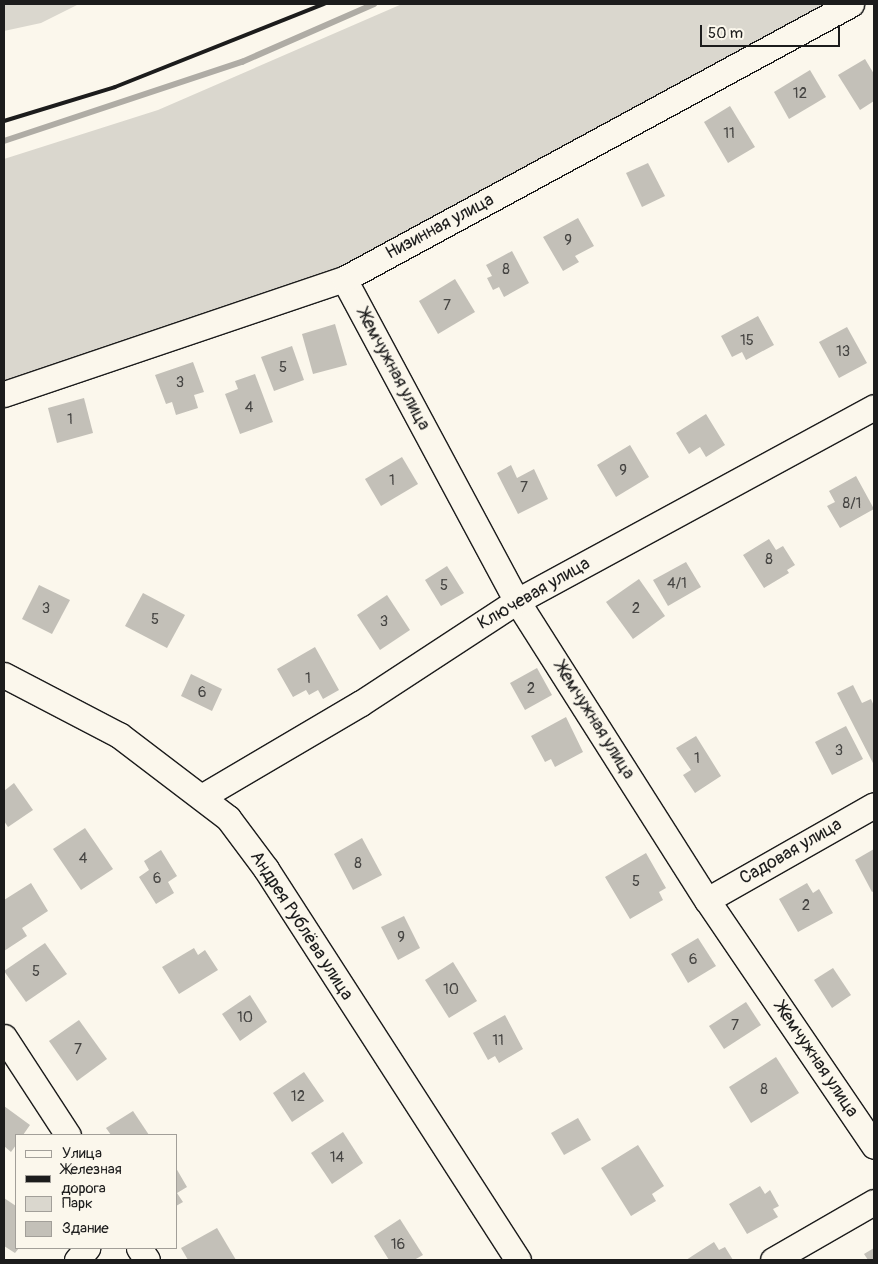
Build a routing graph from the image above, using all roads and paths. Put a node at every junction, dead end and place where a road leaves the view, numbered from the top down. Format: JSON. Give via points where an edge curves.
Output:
{"nodes":[{"id":1,"x":851,"y":4,"type":"edge"},
{"id":2,"x":344,"y":279,"type":"junction"},
{"id":3,"x":4,"y":394,"type":"edge"},
{"id":4,"x":874,"y":407,"type":"edge"},
{"id":5,"x":517,"y":601,"type":"junction"},
{"id":6,"x":4,"y":675,"type":"edge"},
{"id":7,"x":203,"y":796,"type":"junction"},
{"id":8,"x":874,"y":805,"type":"edge"},
{"id":9,"x":707,"y":900,"type":"junction"},
{"id":10,"x":4,"y":1037,"type":"edge"},
{"id":11,"x":67,"y":1134,"type":"edge"},
{"id":12,"x":874,"y":1146,"type":"edge"},
{"id":13,"x":874,"y":1202,"type":"edge"},
{"id":14,"x":85,"y":1249,"type":"edge"},
{"id":15,"x":140,"y":1249,"type":"edge"},
{"id":16,"x":77,"y":1260,"type":"edge"},
{"id":17,"x":147,"y":1260,"type":"edge"},
{"id":18,"x":518,"y":1260,"type":"edge"},
{"id":19,"x":773,"y":1260,"type":"edge"}],
"edges":[{"from":1,"to":2,"type":"street","name":"Низинная улица"},
{"from":2,"to":3,"type":"street","name":"Низинная улица"},
{"from":2,"to":5,"type":"street","name":"Жемчужная улица"},
{"from":4,"to":5,"type":"street","name":"Ключевая улица"},
{"from":5,"to":7,"type":"street","name":"Ключевая улица","via":[[360,703]]},
{"from":5,"to":9,"type":"street","name":"Жемчужная улица"},
{"from":6,"to":7,"type":"street","name":"Андрея Рублёва улица","via":[[119,735]]},
{"from":7,"to":18,"type":"street","name":"Андрея Рублёва улица","via":[[228,818],[266,869]]},
{"from":8,"to":9,"type":"street","name":"Садовая улица"},
{"from":9,"to":12,"type":"street","name":"Жемчужная улица"},
{"from":10,"to":11,"type":"street"},
{"from":13,"to":19,"type":"street"},
{"from":14,"to":16,"type":"street"},
{"from":15,"to":17,"type":"street"}]}
